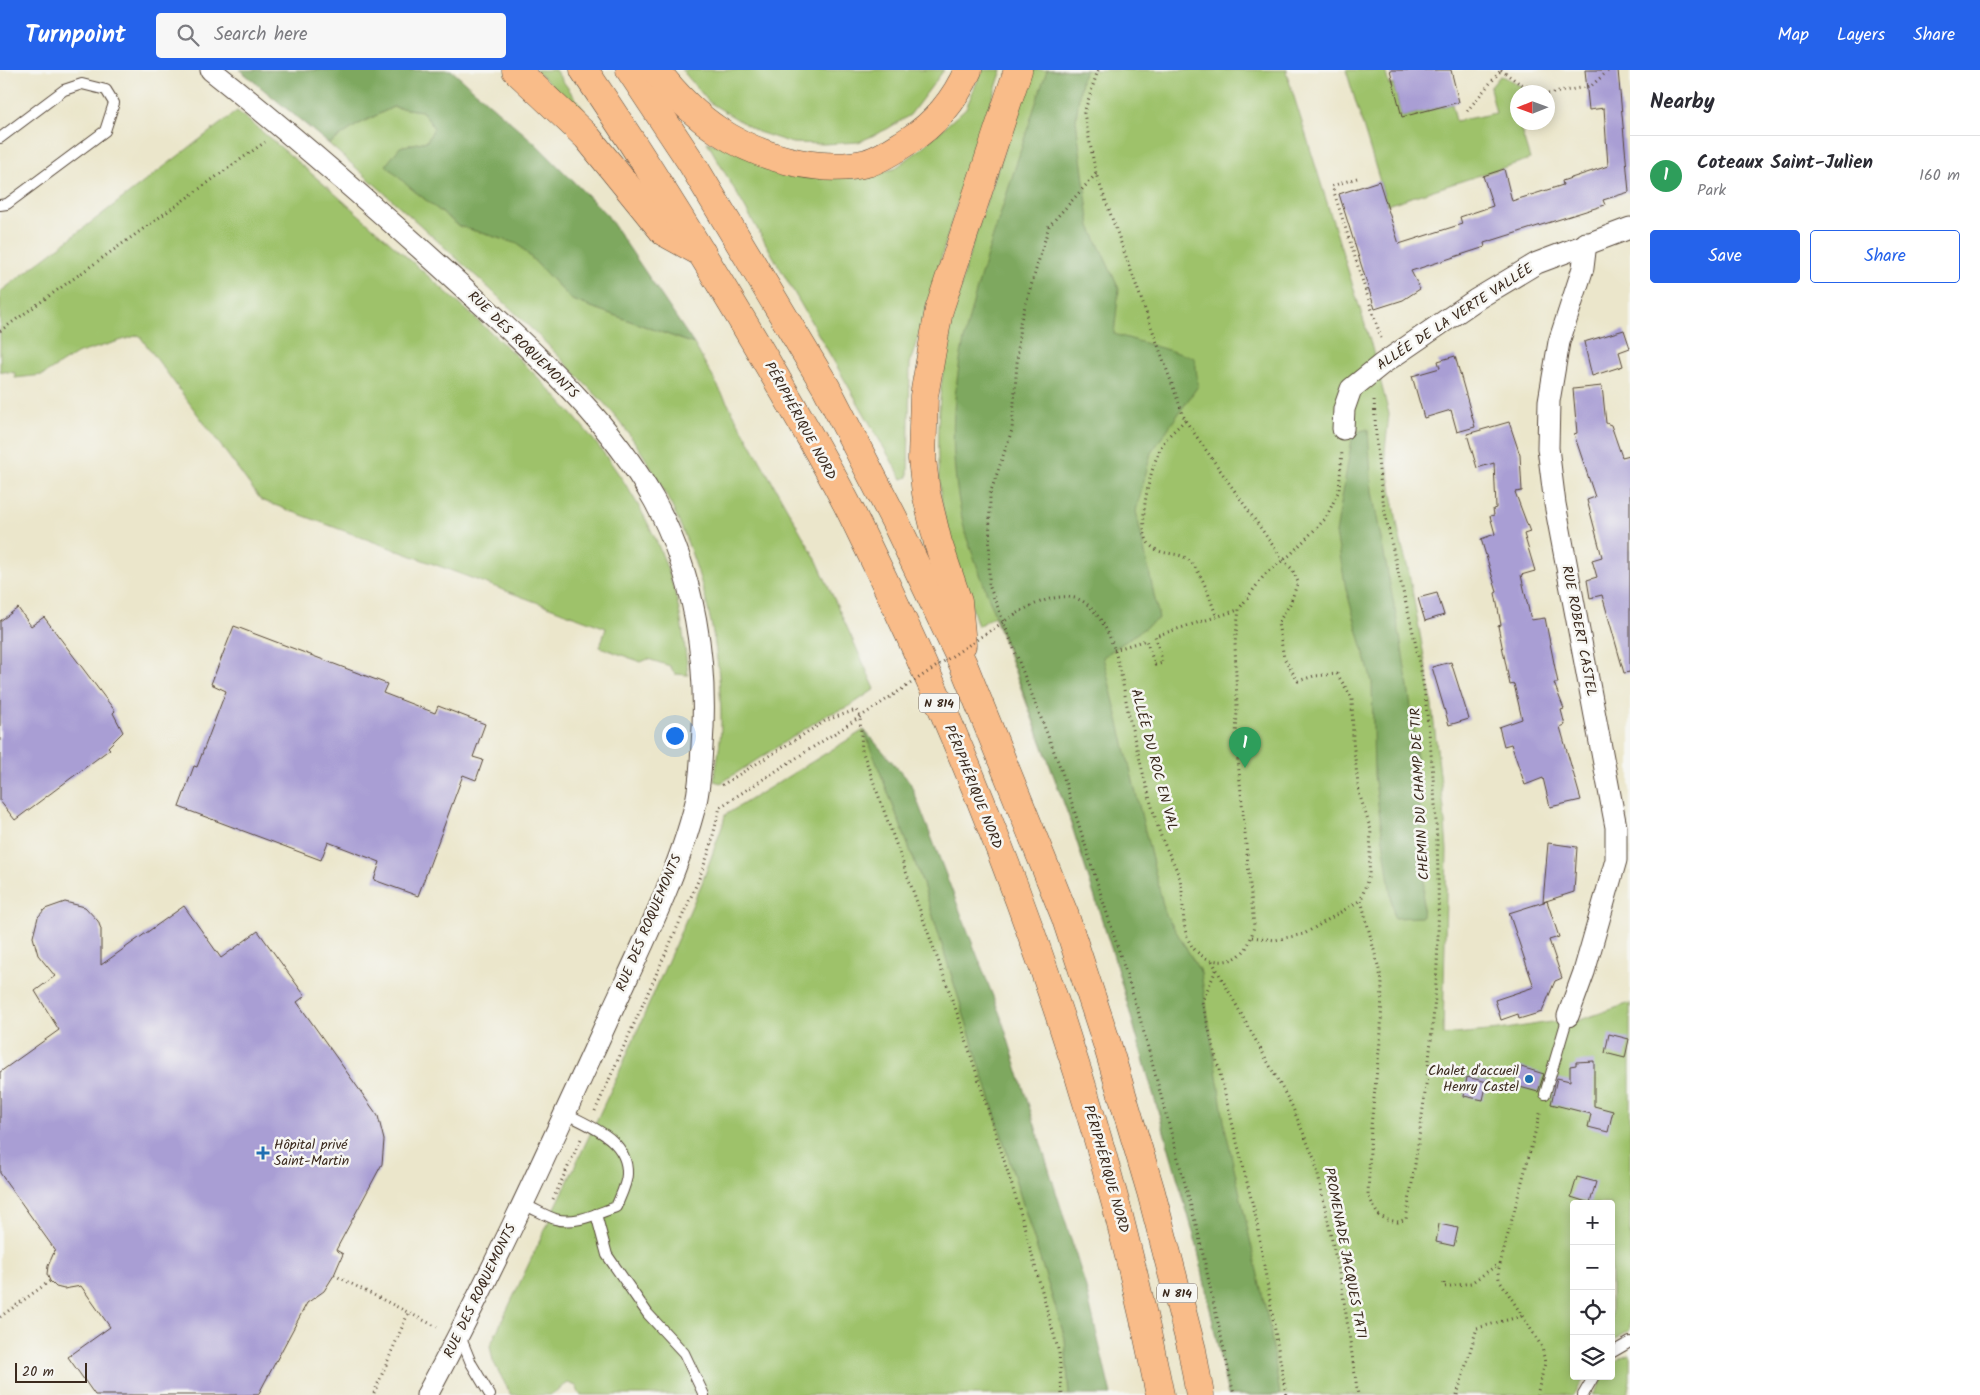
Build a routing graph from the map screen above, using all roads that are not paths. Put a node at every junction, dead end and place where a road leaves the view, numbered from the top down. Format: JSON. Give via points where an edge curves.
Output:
{"nodes":[{"id":1,"x":211,"y":70,"type":"edge"},
{"id":2,"x":516,"y":70,"type":"edge"},
{"id":3,"x":584,"y":70,"type":"edge"},
{"id":4,"x":630,"y":70,"type":"edge"},
{"id":5,"x":656,"y":70,"type":"edge"},
{"id":6,"x":968,"y":70,"type":"edge"},
{"id":7,"x":1018,"y":70,"type":"edge"},
{"id":8,"x":0,"y":138,"type":"edge"},
{"id":9,"x":0,"y":205,"type":"edge"},
{"id":10,"x":1630,"y":228,"type":"edge"},
{"id":11,"x":1586,"y":243,"type":"junction"},
{"id":12,"x":703,"y":253,"type":"junction"},
{"id":13,"x":1343,"y":428,"type":"road end"},
{"id":14,"x":963,"y":664,"type":"junction"},
{"id":15,"x":1623,"y":859,"type":"edge"},
{"id":16,"x":1568,"y":1016,"type":"joint"},
{"id":17,"x":1545,"y":1094,"type":"road end"},
{"id":18,"x":565,"y":1113,"type":"junction"},
{"id":19,"x":522,"y":1204,"type":"junction"},
{"id":20,"x":596,"y":1214,"type":"junction"},
{"id":21,"x":460,"y":1335,"type":"junction"},
{"id":22,"x":1630,"y":1342,"type":"edge"},
{"id":23,"x":1615,"y":1350,"type":"edge"},
{"id":24,"x":1592,"y":1380,"type":"edge"},
{"id":25,"x":427,"y":1395,"type":"edge"},
{"id":26,"x":490,"y":1395,"type":"edge"},
{"id":27,"x":704,"y":1395,"type":"edge"},
{"id":28,"x":1160,"y":1395,"type":"edge"},
{"id":29,"x":1200,"y":1395,"type":"edge"},
{"id":30,"x":1583,"y":1395,"type":"edge"}],
"edges":[{"from":1,"to":18,"type":"street","name":"RUE DES ROQUEMONTS","via":[[281,126],[558,376],[609,433],[654,500],[681,560],[701,647],[705,690],[701,771],[696,801],[672,874]]},
{"from":2,"to":12,"type":"highway","via":[[586,137],[664,232]]},
{"from":3,"to":12,"type":"highway","name":"PÉRIPHÉRIQUE NORD","number":"N 814","via":[[655,174]]},
{"from":4,"to":14,"type":"highway","number":"N 814","via":[[696,170],[826,388],[894,518]]},
{"from":5,"to":6,"type":"highway","via":[[694,112],[743,146],[770,157],[825,167],[869,162],[925,130],[951,100]]},
{"from":7,"to":14,"type":"highway","via":[[939,310],[924,396],[922,459],[926,494],[958,602]]},
{"from":8,"to":9,"type":"lane","via":[[64,90],[82,84],[106,90],[114,103],[105,132],[7,204]]},
{"from":10,"to":11,"type":"street","name":"ALLÉE DE LA VERTE VALLÉE"},
{"from":11,"to":13,"type":"street","name":"ALLÉE DE LA VERTE VALLÉE","via":[[1531,267],[1477,299],[1373,370],[1356,383],[1348,396]]},
{"from":11,"to":15,"type":"street","name":"RUE ROBERT CASTEL","via":[[1583,268],[1558,342],[1549,401],[1548,448],[1557,513]]},
{"from":12,"to":28,"type":"highway","name":"PÉRIPHÉRIQUE NORD","number":"N 814","via":[[851,512],[960,750],[1080,1076],[1121,1222]]},
{"from":14,"to":29,"type":"highway","number":"N 814","via":[[1065,916],[1107,1044],[1151,1192],[1192,1350]]},
{"from":15,"to":16,"type":"street","name":"RUE ROBERT CASTEL"},
{"from":16,"to":17,"type":"lane"},
{"from":18,"to":19,"type":"street","name":"RUE DES ROQUEMONTS"},
{"from":18,"to":20,"type":"lane","via":[[607,1135],[625,1153],[628,1175],[616,1207]]},
{"from":19,"to":20,"type":"lane","via":[[556,1219]]},
{"from":19,"to":21,"type":"street","name":"RUE DES ROQUEMONTS"},
{"from":20,"to":27,"type":"lane","via":[[607,1255],[648,1314],[684,1352]]},
{"from":21,"to":25,"type":"street","name":"RUE DES ROQUEMONTS"},
{"from":21,"to":26,"type":"lane","via":[[471,1363]]},
{"from":22,"to":23,"type":"lane"},
{"from":24,"to":30,"type":"lane"}]}
